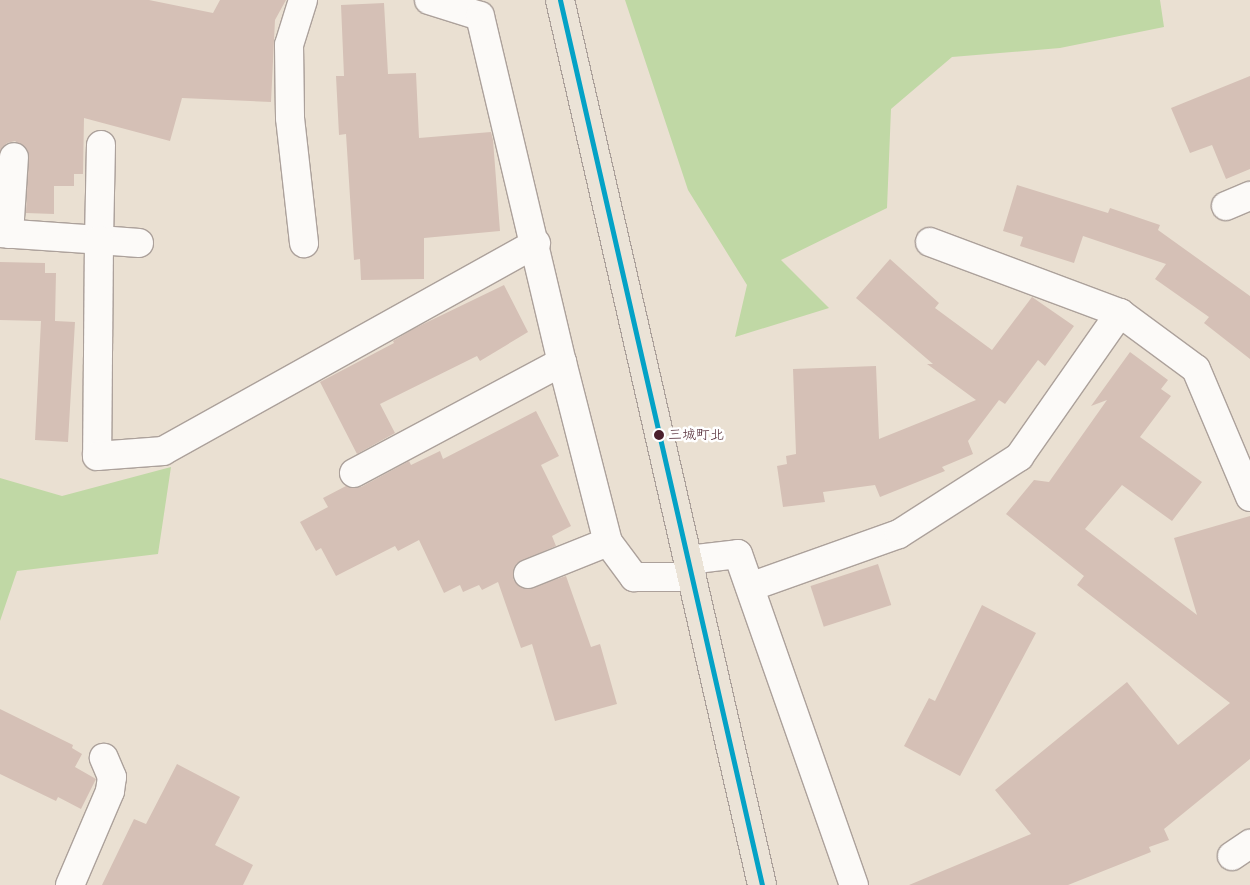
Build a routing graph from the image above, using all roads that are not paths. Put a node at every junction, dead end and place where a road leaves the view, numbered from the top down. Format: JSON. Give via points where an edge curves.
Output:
{"nodes":[{"id":1,"x":303,"y":0,"type":"edge"},
{"id":2,"x":429,"y":0,"type":"edge"},
{"id":3,"x":560,"y":0,"type":"edge"},
{"id":4,"x":101,"y":145,"type":"dead end"},
{"id":5,"x":14,"y":157,"type":"dead end"},
{"id":6,"x":4,"y":234,"type":"edge"},
{"id":7,"x":99,"y":240,"type":"junction"},
{"id":8,"x":930,"y":242,"type":"dead end"},
{"id":9,"x":139,"y":243,"type":"dead end"},
{"id":10,"x":304,"y":243,"type":"dead end"},
{"id":11,"x":536,"y":243,"type":"junction"},
{"id":12,"x":1120,"y":313,"type":"junction"},
{"id":13,"x":562,"y":362,"type":"junction"},
{"id":14,"x":354,"y":473,"type":"dead end"},
{"id":15,"x":1250,"y":497,"type":"edge"},
{"id":16,"x":608,"y":542,"type":"junction"},
{"id":17,"x":690,"y":569,"type":"junction"},
{"id":18,"x":528,"y":574,"type":"dead end"},
{"id":19,"x":750,"y":587,"type":"junction"},
{"id":20,"x":104,"y":758,"type":"dead end"},
{"id":21,"x":70,"y":885,"type":"edge"},
{"id":22,"x":762,"y":885,"type":"edge"},
{"id":23,"x":854,"y":885,"type":"edge"}],
"edges":[{"from":1,"to":10,"type":"street","via":[[289,45],[290,118]]},
{"from":2,"to":11,"type":"street","via":[[480,16]]},
{"from":3,"to":17,"type":"main road"},
{"from":4,"to":7,"type":"street"},
{"from":5,"to":6,"type":"street"},
{"from":6,"to":7,"type":"street"},
{"from":7,"to":9,"type":"street"},
{"from":7,"to":11,"type":"street","via":[[96,456],[163,451]]},
{"from":8,"to":12,"type":"street"},
{"from":11,"to":13,"type":"street"},
{"from":12,"to":15,"type":"street","via":[[1196,369]]},
{"from":12,"to":19,"type":"street","via":[[1019,457],[899,534]]},
{"from":13,"to":14,"type":"street"},
{"from":13,"to":16,"type":"street"},
{"from":16,"to":17,"type":"street","via":[[634,577]]},
{"from":16,"to":18,"type":"street"},
{"from":17,"to":19,"type":"street","via":[[738,554]]},
{"from":17,"to":22,"type":"main road"},
{"from":19,"to":23,"type":"street"},
{"from":20,"to":21,"type":"street","via":[[112,777],[110,791]]}]}
